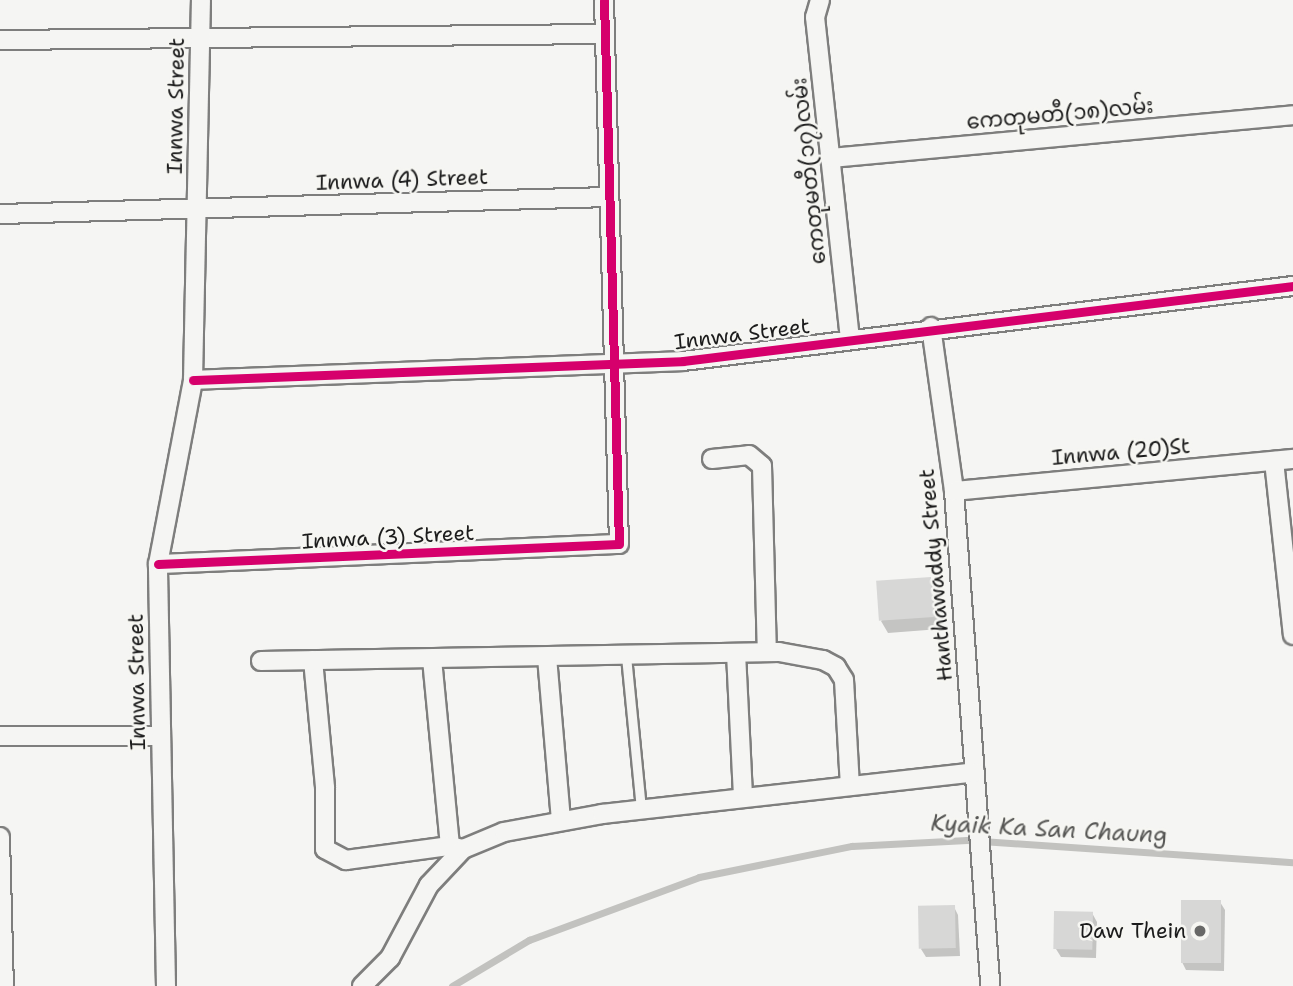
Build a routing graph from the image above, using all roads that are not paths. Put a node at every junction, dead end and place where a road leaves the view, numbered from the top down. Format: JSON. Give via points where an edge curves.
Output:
{"nodes":[{"id":1,"x":201,"y":0,"type":"edge"},
{"id":2,"x":604,"y":0,"type":"edge"},
{"id":3,"x":820,"y":0,"type":"edge"},
{"id":4,"x":604,"y":34,"type":"junction"},
{"id":5,"x":201,"y":37,"type":"junction"},
{"id":6,"x":0,"y":40,"type":"edge"},
{"id":7,"x":1293,"y":115,"type":"edge"},
{"id":8,"x":832,"y":158,"type":"junction"},
{"id":9,"x":608,"y":197,"type":"junction"},
{"id":10,"x":197,"y":209,"type":"junction"},
{"id":11,"x":0,"y":214,"type":"edge"},
{"id":12,"x":1293,"y":286,"type":"edge"},
{"id":13,"x":931,"y":327,"type":"junction"},
{"id":14,"x":850,"y":338,"type":"junction"},
{"id":15,"x":612,"y":364,"type":"junction"},
{"id":16,"x":193,"y":380,"type":"junction"},
{"id":17,"x":712,"y":459,"type":"dead end"},
{"id":18,"x":1293,"y":459,"type":"edge"},
{"id":19,"x":1275,"y":461,"type":"junction"},
{"id":20,"x":954,"y":491,"type":"junction"},
{"id":21,"x":158,"y":564,"type":"junction"},
{"id":22,"x":1293,"y":635,"type":"edge"},
{"id":23,"x":767,"y":652,"type":"junction"},
{"id":24,"x":736,"y":653,"type":"junction"},
{"id":25,"x":626,"y":656,"type":"junction"},
{"id":26,"x":547,"y":657,"type":"junction"},
{"id":27,"x":432,"y":659,"type":"junction"},
{"id":28,"x":313,"y":660,"type":"junction"},
{"id":29,"x":261,"y":661,"type":"dead end"},
{"id":30,"x":0,"y":736,"type":"edge"},
{"id":31,"x":161,"y":736,"type":"junction"},
{"id":32,"x":975,"y":772,"type":"junction"},
{"id":33,"x":850,"y":786,"type":"junction"},
{"id":34,"x":743,"y":798,"type":"junction"},
{"id":35,"x":641,"y":810,"type":"junction"},
{"id":36,"x":561,"y":820,"type":"junction"},
{"id":37,"x":0,"y":837,"type":"edge"},
{"id":38,"x":456,"y":847,"type":"junction"},
{"id":39,"x":4,"y":986,"type":"edge"},
{"id":40,"x":166,"y":986,"type":"edge"},
{"id":41,"x":362,"y":986,"type":"edge"},
{"id":42,"x":990,"y":986,"type":"edge"}],
"edges":[{"from":1,"to":5,"type":"street","name":"Innwa Street"},
{"from":2,"to":4,"type":"street"},
{"from":3,"to":8,"type":"street","name":"ကေတုမတီ(၁၇)လမ်း","via":[[815,17]]},
{"from":4,"to":5,"type":"street"},
{"from":4,"to":9,"type":"street"},
{"from":5,"to":6,"type":"street"},
{"from":5,"to":10,"type":"street","name":"Innwa Street"},
{"from":7,"to":8,"type":"street","name":"ကေတုမတီ(၁၈)လမ်း"},
{"from":8,"to":14,"type":"street","name":"ကေတုမတီ(၁၇)လမ်း"},
{"from":9,"to":10,"type":"street","name":"Innwa (4) Street"},
{"from":9,"to":15,"type":"street"},
{"from":10,"to":11,"type":"street","name":"Innwa (4) Street"},
{"from":10,"to":16,"type":"street","name":"Innwa Street"},
{"from":12,"to":13,"type":"street","name":"Innwa Street"},
{"from":13,"to":14,"type":"street","name":"Innwa Street"},
{"from":13,"to":20,"type":"street","name":"Hanthawaddy Street"},
{"from":14,"to":15,"type":"street","name":"Innwa Street","via":[[683,361]]},
{"from":15,"to":16,"type":"street","name":"Innwa Street"},
{"from":15,"to":21,"type":"street","name":"Innwa (3) Street","via":[[619,544]]},
{"from":16,"to":21,"type":"street","name":"Innwa Street"},
{"from":17,"to":23,"type":"street","via":[[749,455],[762,466]]},
{"from":18,"to":19,"type":"street","name":"Innwa (20)St"},
{"from":19,"to":20,"type":"street","name":"Innwa (20)St"},
{"from":19,"to":22,"type":"street"},
{"from":20,"to":32,"type":"street","name":"Hanthawaddy Street"},
{"from":21,"to":31,"type":"street","name":"Innwa Street"},
{"from":23,"to":24,"type":"street"},
{"from":23,"to":33,"type":"street","via":[[823,660],[836,667],[844,680]]},
{"from":24,"to":25,"type":"street"},
{"from":24,"to":34,"type":"street"},
{"from":25,"to":26,"type":"street"},
{"from":25,"to":35,"type":"lane"},
{"from":26,"to":27,"type":"street"},
{"from":26,"to":36,"type":"street"},
{"from":27,"to":28,"type":"street"},
{"from":27,"to":38,"type":"street"},
{"from":28,"to":29,"type":"street"},
{"from":28,"to":38,"type":"street","via":[[325,788],[325,849],[345,860]]},
{"from":30,"to":31,"type":"street"},
{"from":31,"to":40,"type":"street","name":"Innwa Street"},
{"from":32,"to":33,"type":"street"},
{"from":32,"to":42,"type":"street","name":"Hanthawaddy Street"},
{"from":33,"to":34,"type":"street"},
{"from":34,"to":35,"type":"street"},
{"from":35,"to":36,"type":"street"},
{"from":36,"to":38,"type":"street","via":[[520,826]]},
{"from":37,"to":39,"type":"street"},
{"from":38,"to":41,"type":"street","via":[[429,885],[390,958]]}]}
